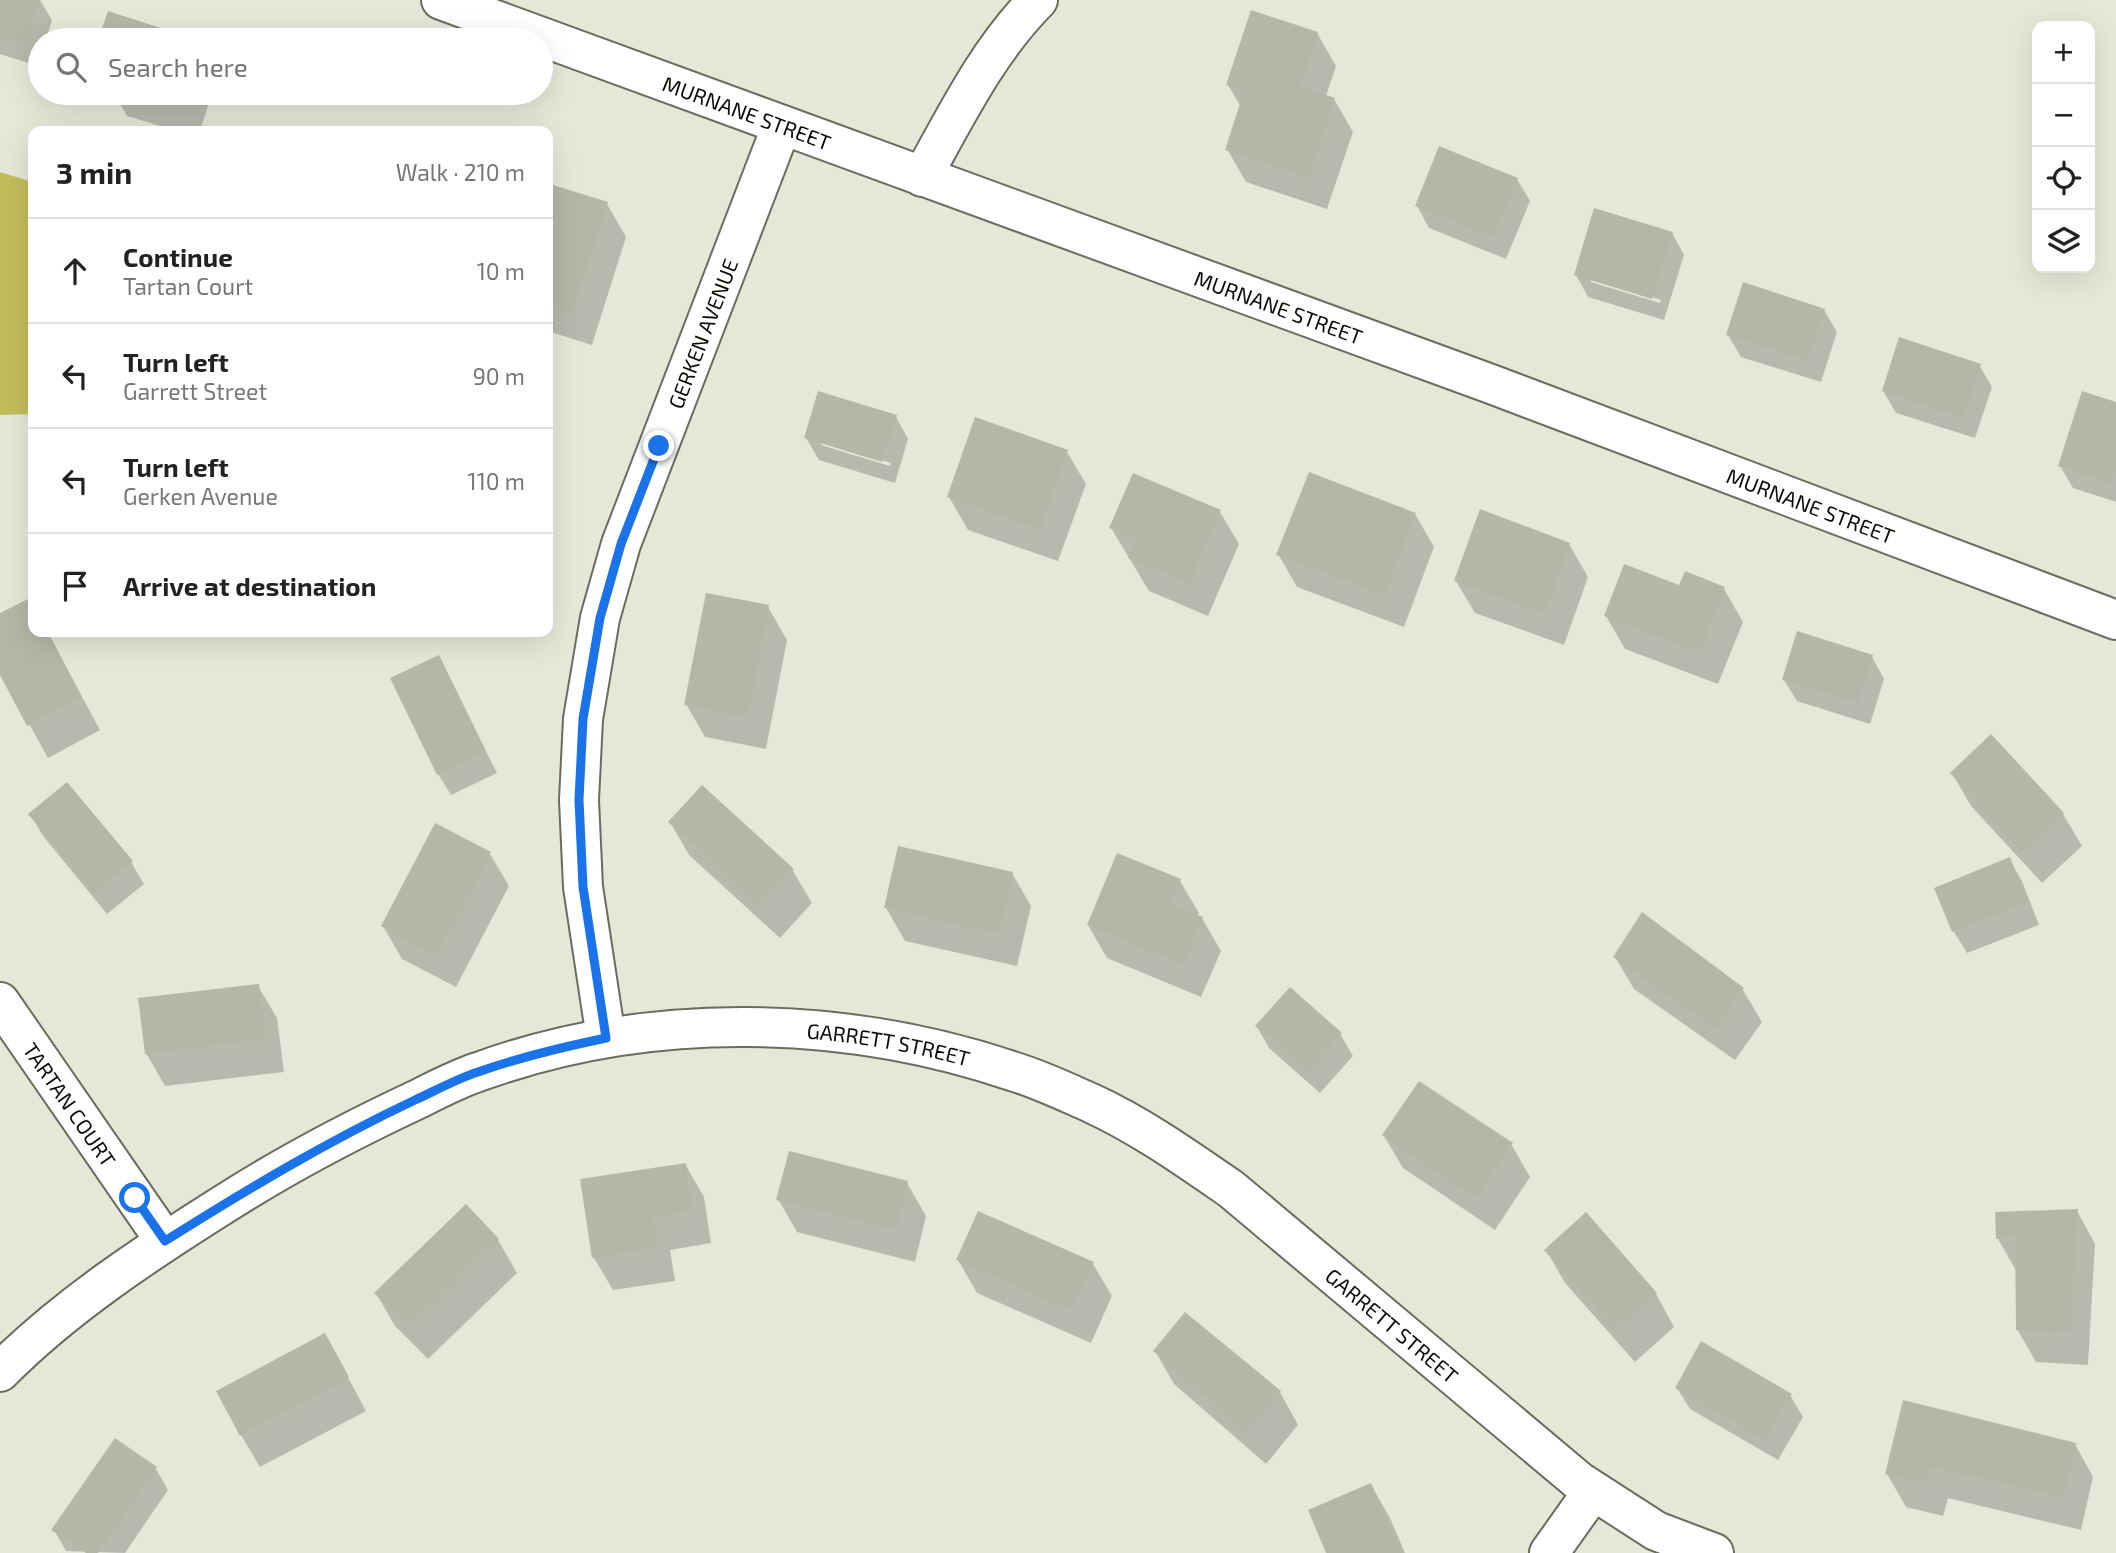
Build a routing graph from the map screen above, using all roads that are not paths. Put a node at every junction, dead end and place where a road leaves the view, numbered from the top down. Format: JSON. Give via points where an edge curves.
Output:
{"nodes":[{"id":1,"x":441,"y":0,"type":"edge"},
{"id":2,"x":1038,"y":0,"type":"edge"},
{"id":3,"x":517,"y":28,"type":"edge"},
{"id":4,"x":553,"y":41,"type":"edge"},
{"id":5,"x":782,"y":125,"type":"junction"},
{"id":6,"x":922,"y":177,"type":"junction"},
{"id":7,"x":2116,"y":620,"type":"edge"},
{"id":8,"x":0,"y":1002,"type":"edge"},
{"id":9,"x":606,"y":1038,"type":"junction"},
{"id":10,"x":165,"y":1241,"type":"junction"},
{"id":11,"x":0,"y":1373,"type":"edge"},
{"id":12,"x":1593,"y":1491,"type":"junction"},
{"id":13,"x":1549,"y":1553,"type":"edge"},
{"id":14,"x":1714,"y":1553,"type":"edge"}],
"edges":[{"from":1,"to":3,"type":"street","name":"MURNANE STREET"},
{"from":2,"to":6,"type":"street","via":[[984,68]]},
{"from":4,"to":5,"type":"street","name":"MURNANE STREET"},
{"from":5,"to":6,"type":"street","name":"MURNANE STREET"},
{"from":5,"to":9,"type":"street","name":"GERKEN AVENUE","via":[[621,544],[600,618],[583,719],[579,800],[583,887]]},
{"from":6,"to":7,"type":"street","name":"MURNANE STREET","via":[[1491,384]]},
{"from":8,"to":10,"type":"street","name":"TARTAN COURT"},
{"from":9,"to":10,"type":"street","name":"GARRETT STREET","via":[[530,1055],[463,1078],[343,1135]]},
{"from":9,"to":12,"type":"street","name":"GARRETT STREET","via":[[704,1028],[779,1027],[862,1035],[1017,1072],[1094,1105],[1169,1146],[1231,1189]]},
{"from":10,"to":11,"type":"street","name":"GARRETT STREET","via":[[68,1313]]},
{"from":12,"to":13,"type":"street"},
{"from":12,"to":14,"type":"street","name":"GARRETT STREET","via":[[1656,1531]]}]}
